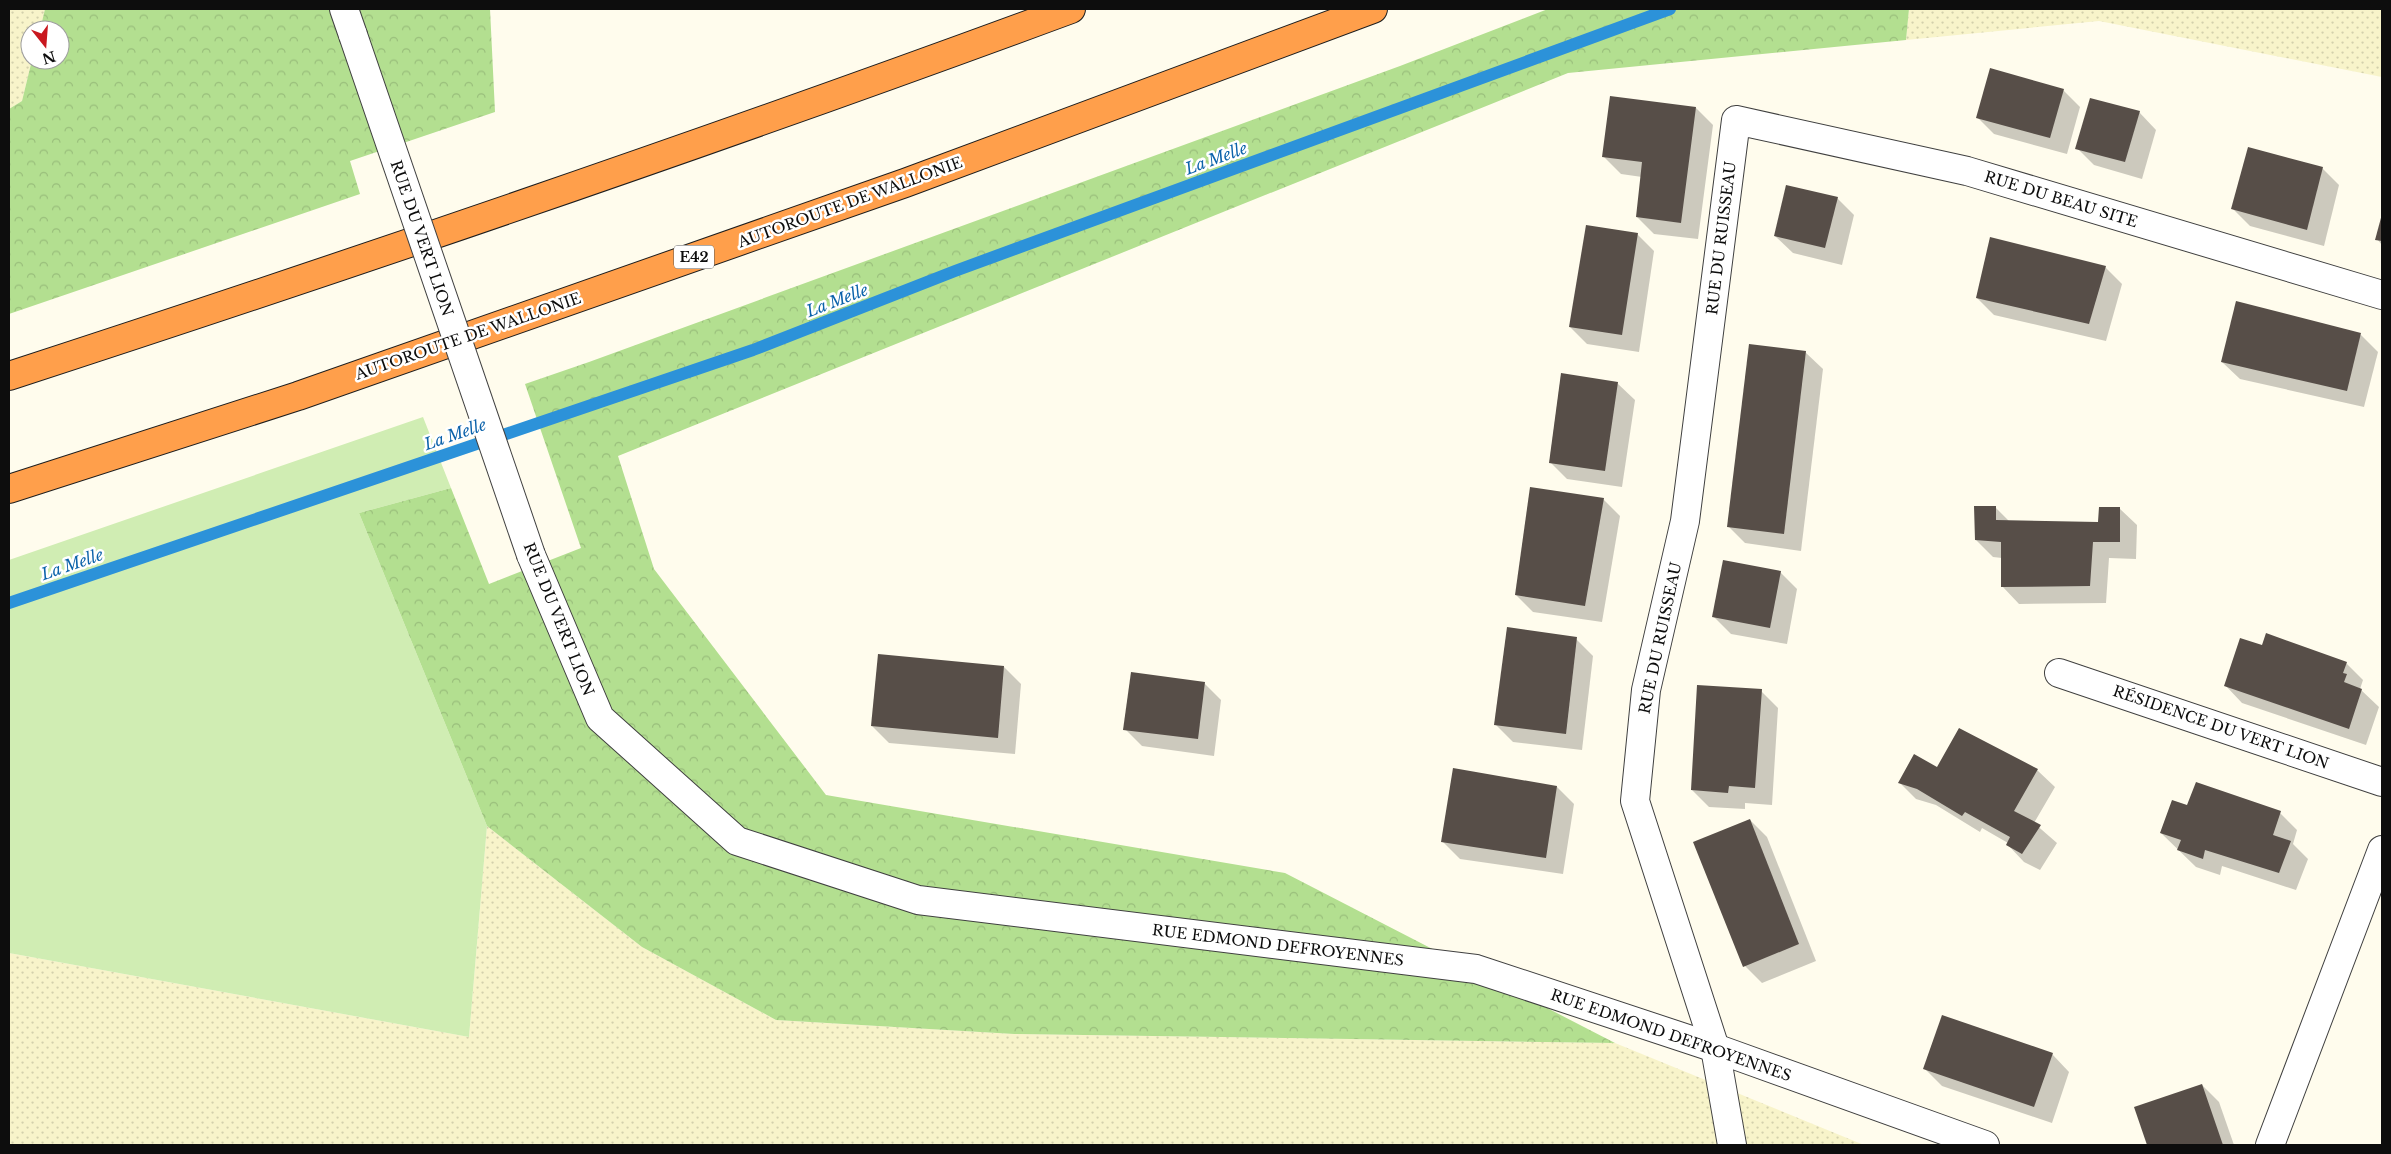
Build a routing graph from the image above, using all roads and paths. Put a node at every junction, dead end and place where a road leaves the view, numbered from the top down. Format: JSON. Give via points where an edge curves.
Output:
{"nodes":[{"id":1,"x":344,"y":9,"type":"edge"},
{"id":2,"x":1071,"y":9,"type":"edge"},
{"id":3,"x":1373,"y":9,"type":"edge"},
{"id":4,"x":1736,"y":120,"type":"joint"},
{"id":5,"x":2382,"y":294,"type":"edge"},
{"id":6,"x":9,"y":376,"type":"edge"},
{"id":7,"x":9,"y":489,"type":"edge"},
{"id":8,"x":2060,"y":672,"type":"dead end"},
{"id":9,"x":600,"y":718,"type":"joint"},
{"id":10,"x":2382,"y":782,"type":"edge"},
{"id":11,"x":2382,"y":850,"type":"edge"},
{"id":12,"x":1714,"y":1048,"type":"junction"},
{"id":13,"x":1732,"y":1145,"type":"edge"},
{"id":14,"x":1985,"y":1145,"type":"edge"},
{"id":15,"x":2270,"y":1145,"type":"edge"}],
"edges":[{"from":1,"to":9,"type":"street","name":"RUE DU VERT LION","bridge":true,"via":[[531,555]]},
{"from":2,"to":6,"type":"highway","via":[[862,86],[281,287]]},
{"from":3,"to":7,"type":"highway","name":"AUTOROUTE DE WALLONIE","number":"E42","via":[[905,184],[298,396]]},
{"from":4,"to":5,"type":"street","name":"RUE DU BEAU SITE","via":[[1967,171]]},
{"from":4,"to":12,"type":"street","name":"RUE DU RUISSEAU","via":[[1685,520],[1646,690],[1635,801]]},
{"from":8,"to":10,"type":"street","name":"RÉSIDENCE DU VERT LION"},
{"from":9,"to":12,"type":"street","name":"RUE EDMOND DEFROYENNES","via":[[737,841],[918,900],[1476,970]]},
{"from":11,"to":15,"type":"street"},
{"from":12,"to":13,"type":"street","name":"RUE DU RUISSEAU"},
{"from":12,"to":14,"type":"street","name":"RUE EDMOND DEFROYENNES"}]}
